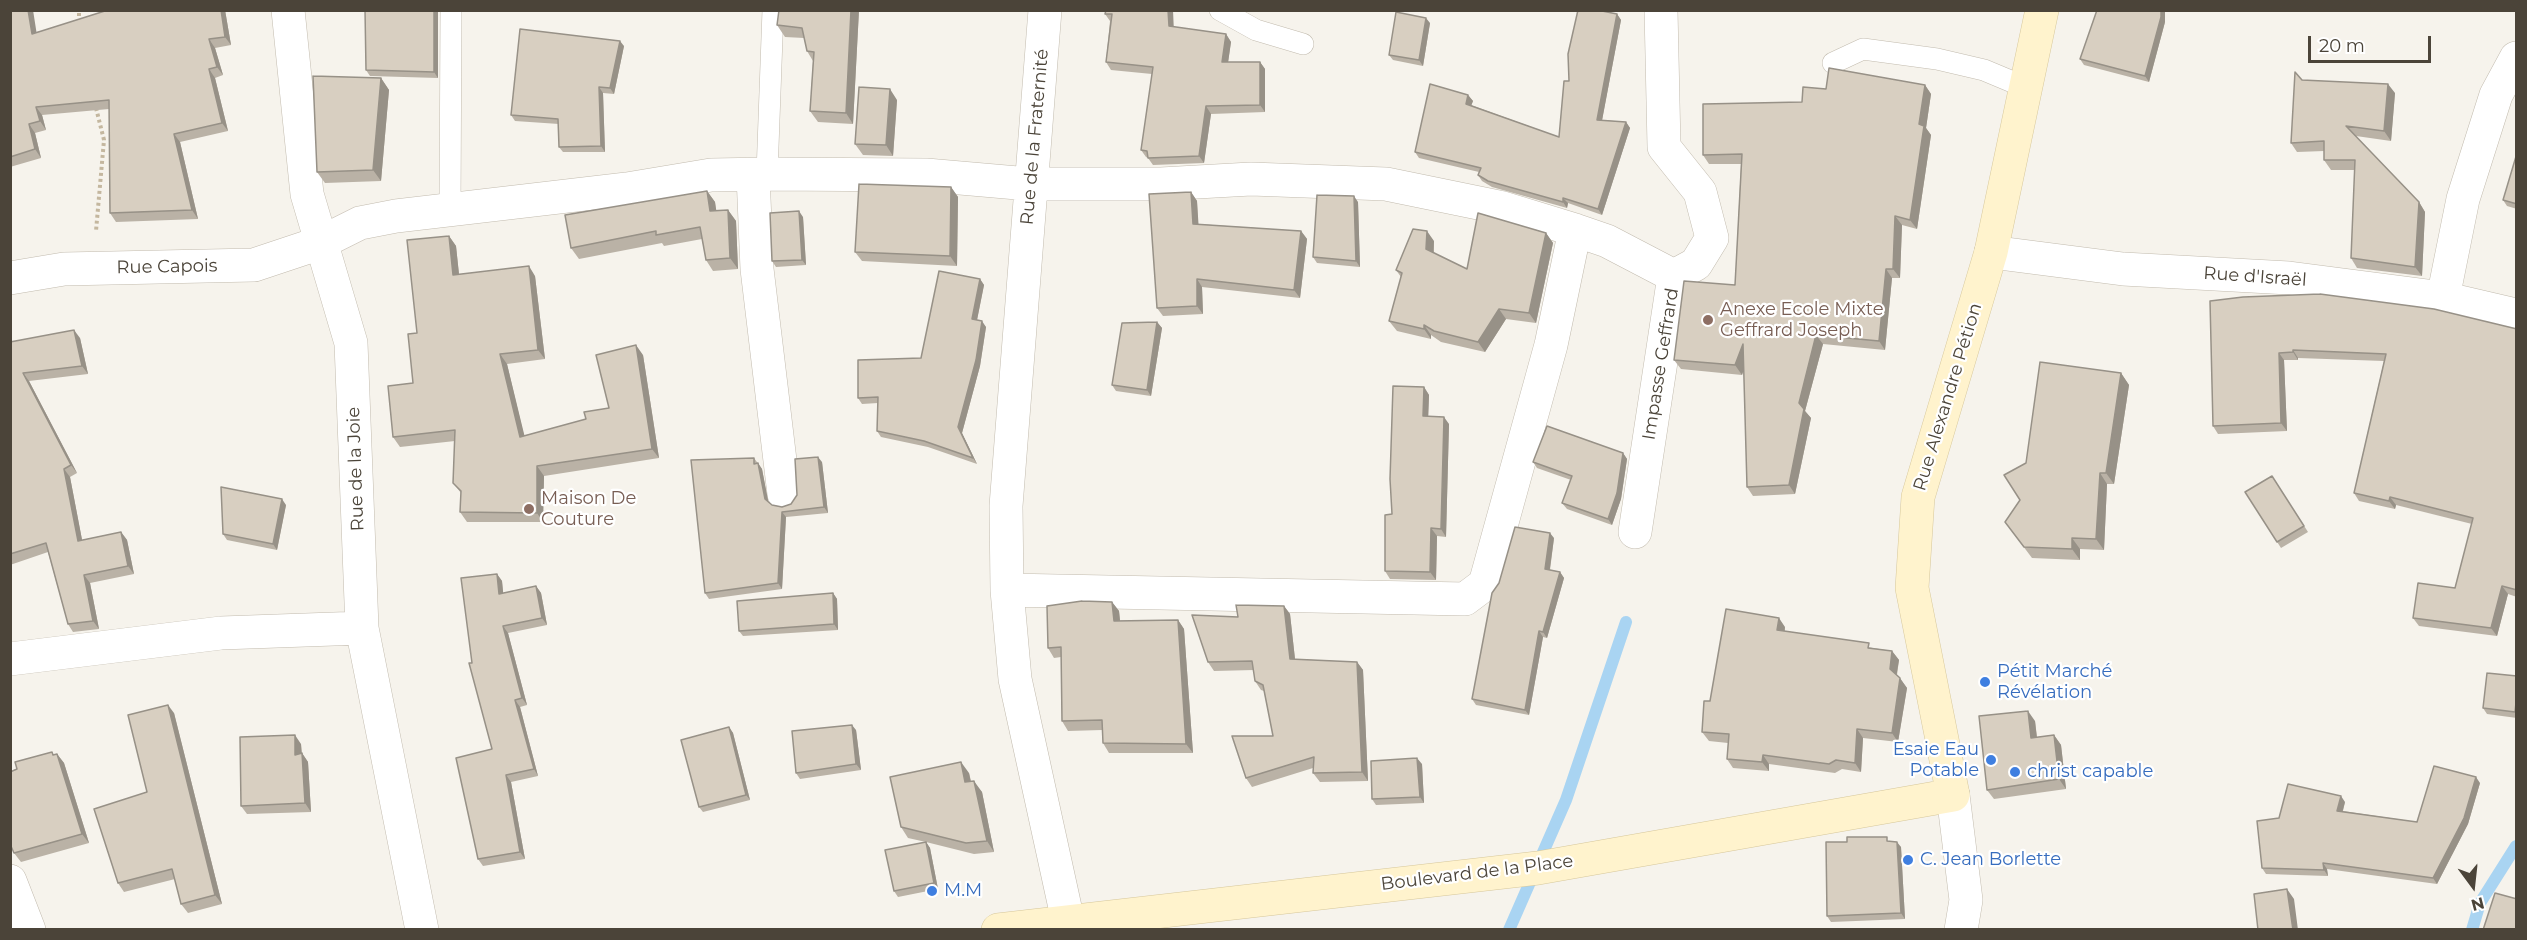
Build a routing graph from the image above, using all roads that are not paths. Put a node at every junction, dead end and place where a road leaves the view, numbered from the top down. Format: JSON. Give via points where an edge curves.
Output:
{"nodes":[{"id":1,"x":288,"y":10,"type":"edge"},
{"id":2,"x":451,"y":10,"type":"edge"},
{"id":3,"x":773,"y":10,"type":"edge"},
{"id":4,"x":1045,"y":10,"type":"edge"},
{"id":5,"x":1220,"y":10,"type":"edge"},
{"id":6,"x":1660,"y":10,"type":"edge"},
{"id":7,"x":2042,"y":10,"type":"edge"},
{"id":8,"x":1303,"y":44,"type":"dead end"},
{"id":9,"x":2517,"y":58,"type":"edge"},
{"id":10,"x":1833,"y":63,"type":"dead end"},
{"id":11,"x":2026,"y":88,"type":"junction"},
{"id":12,"x":760,"y":175,"type":"junction"},
{"id":13,"x":1029,"y":184,"type":"junction"},
{"id":14,"x":450,"y":209,"type":"junction"},
{"id":15,"x":1575,"y":230,"type":"junction"},
{"id":16,"x":320,"y":243,"type":"junction"},
{"id":17,"x":1991,"y":252,"type":"junction"},
{"id":18,"x":1674,"y":276,"type":"junction"},
{"id":19,"x":10,"y":278,"type":"edge"},
{"id":20,"x":2443,"y":298,"type":"junction"},
{"id":21,"x":2517,"y":315,"type":"edge"},
{"id":22,"x":784,"y":494,"type":"dead end"},
{"id":23,"x":1635,"y":532,"type":"dead end"},
{"id":24,"x":1007,"y":590,"type":"junction"},
{"id":25,"x":362,"y":628,"type":"junction"},
{"id":26,"x":13,"y":650,"type":"edge"},
{"id":27,"x":1953,"y":795,"type":"junction"},
{"id":28,"x":10,"y":881,"type":"edge"},
{"id":29,"x":1072,"y":925,"type":"edge"},
{"id":30,"x":29,"y":930,"type":"edge"},
{"id":31,"x":422,"y":930,"type":"edge"},
{"id":32,"x":998,"y":930,"type":"edge"},
{"id":33,"x":1961,"y":930,"type":"edge"}],
"edges":[{"from":1,"to":16,"type":"street","name":"Rue de la Joie","via":[[307,194]]},
{"from":2,"to":14,"type":"lane"},
{"from":3,"to":12,"type":"lane"},
{"from":4,"to":13,"type":"street","name":"Rue de la Fraternité"},
{"from":5,"to":8,"type":"lane","via":[[1256,30]]},
{"from":6,"to":18,"type":"street","name":"Impasse Geffrard","via":[[1664,147],[1700,192],[1712,238],[1696,264]]},
{"from":7,"to":11,"type":"street","name":"Rue Alexandre Pétion"},
{"from":9,"to":20,"type":"street","via":[[2496,95],[2463,199]]},
{"from":10,"to":11,"type":"lane","via":[[1863,49],[1927,57],[1983,70]]},
{"from":11,"to":17,"type":"street","name":"Rue Alexandre Pétion"},
{"from":12,"to":13,"type":"street","name":"Rue Capois","via":[[926,175]]},
{"from":12,"to":14,"type":"street","name":"Rue Capois","via":[[711,175],[627,189]]},
{"from":12,"to":22,"type":"street","via":[[757,269]]},
{"from":13,"to":15,"type":"street","name":"Rue Capois","via":[[1251,179],[1386,184],[1503,208]]},
{"from":13,"to":24,"type":"street","name":"Rue de la Fraternité","via":[[1006,506]]},
{"from":14,"to":16,"type":"street","name":"Rue Capois","via":[[360,223]]},
{"from":15,"to":18,"type":"street","name":"Rue Capois","via":[[1607,241]]},
{"from":15,"to":24,"type":"street","via":[[1551,345],[1485,584],[1464,599]]},
{"from":16,"to":19,"type":"street","name":"Rue Capois","via":[[254,265],[64,269]]},
{"from":16,"to":25,"type":"street","name":"Rue de la Joie","via":[[351,343]]},
{"from":17,"to":20,"type":"street","name":"Rue d'Israël","via":[[2123,268],[2289,278]]},
{"from":17,"to":27,"type":"street","name":"Rue Alexandre Pétion","via":[[1917,508],[1912,588]]},
{"from":18,"to":23,"type":"street","name":"Impasse Geffrard"},
{"from":20,"to":21,"type":"street","name":"Rue d'Israël"},
{"from":24,"to":29,"type":"street","name":"Rue de la Fraternité","via":[[1015,679]]},
{"from":25,"to":26,"type":"street","via":[[221,633]]},
{"from":25,"to":31,"type":"street","name":"Rue de la Joie"},
{"from":27,"to":29,"type":"street","name":"Boulevard de la Place","via":[[1538,868]]},
{"from":27,"to":33,"type":"street","name":"Rue Alexandre Pétion","via":[[1966,900]]},
{"from":28,"to":30,"type":"street"},
{"from":29,"to":32,"type":"street","name":"Boulevard de la Place"}]}
